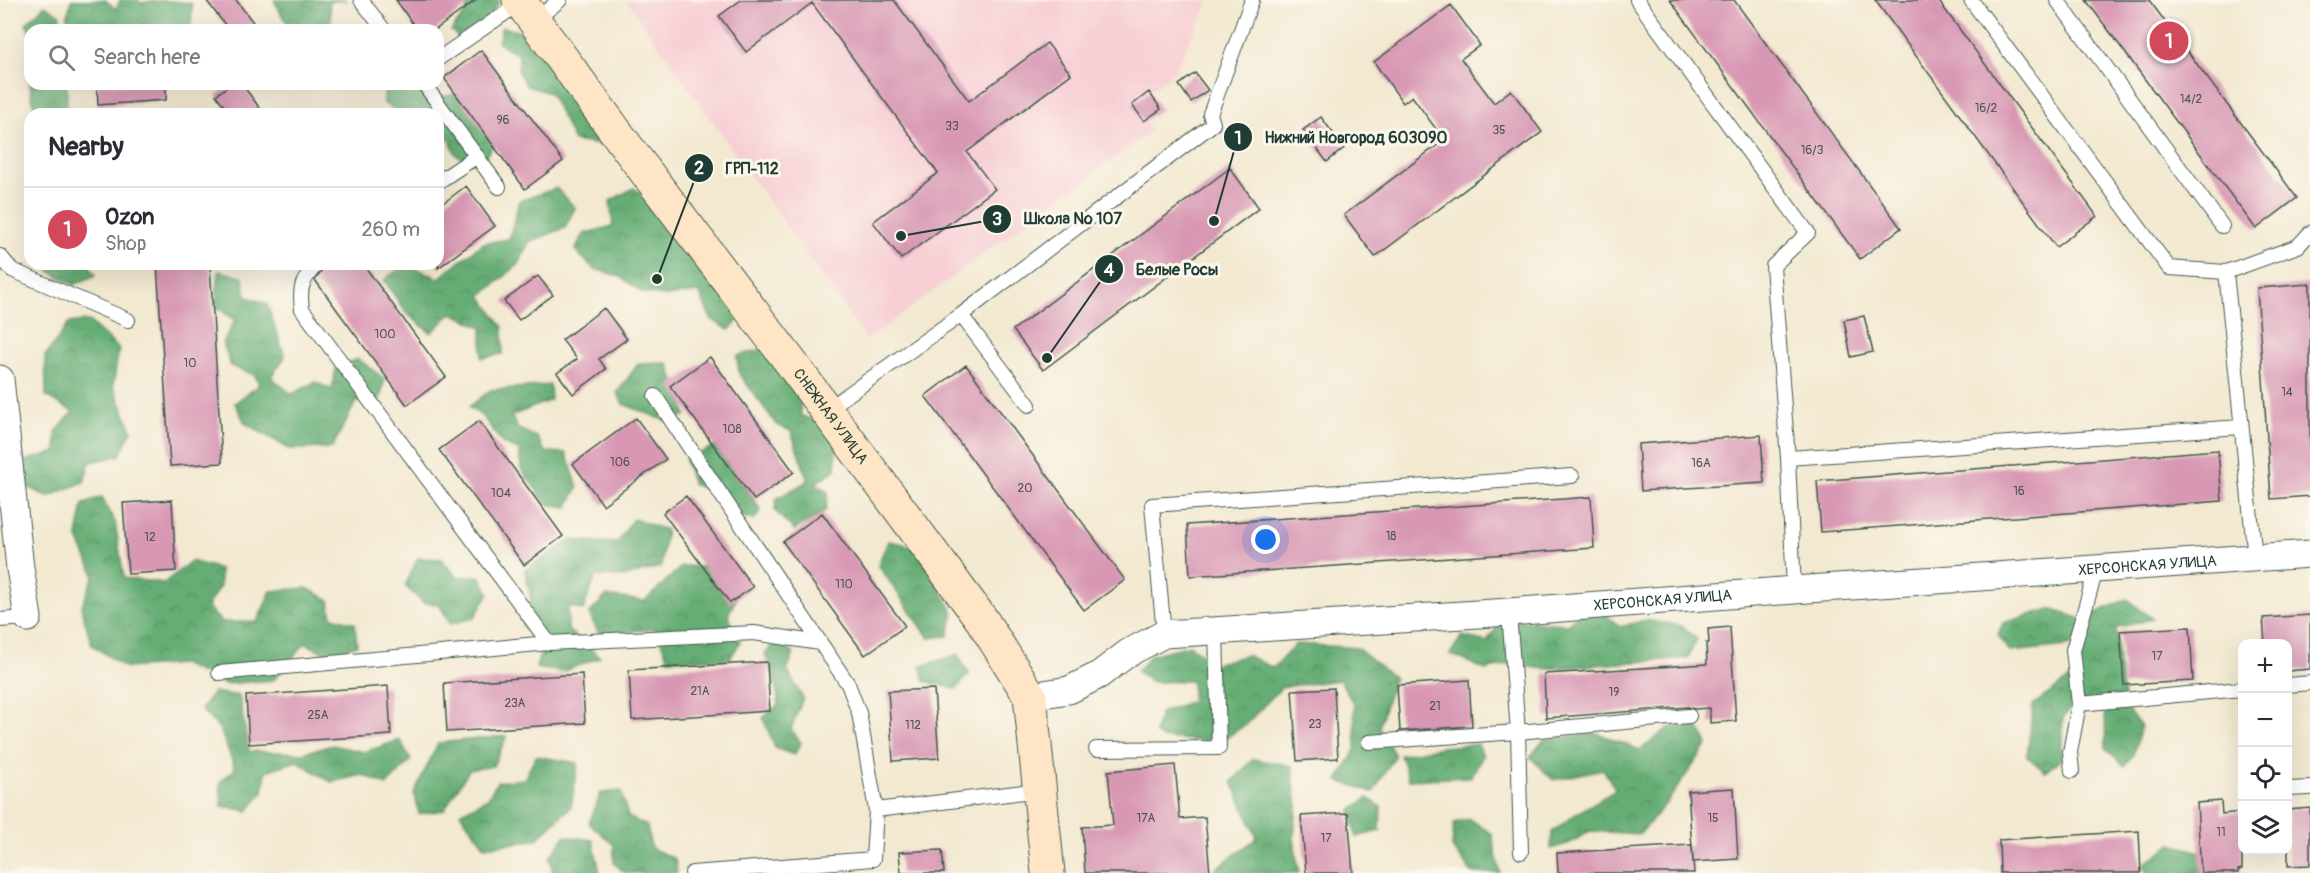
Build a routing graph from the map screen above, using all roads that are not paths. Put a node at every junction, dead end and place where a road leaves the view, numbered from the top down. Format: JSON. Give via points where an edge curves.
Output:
{"nodes":[{"id":1,"x":361,"y":0,"type":"edge"},
{"id":2,"x":560,"y":0,"type":"edge"},
{"id":3,"x":1252,"y":0,"type":"edge"},
{"id":4,"x":1636,"y":0,"type":"edge"},
{"id":5,"x":1971,"y":0,"type":"edge"},
{"id":6,"x":2058,"y":0,"type":"edge"},
{"id":7,"x":524,"y":8,"type":"edge"},
{"id":8,"x":379,"y":24,"type":"edge"},
{"id":9,"x":444,"y":55,"type":"edge"},
{"id":10,"x":428,"y":90,"type":"edge"},
{"id":11,"x":442,"y":108,"type":"edge"},
{"id":12,"x":444,"y":111,"type":"edge"},
{"id":13,"x":477,"y":156,"type":"junction"},
{"id":14,"x":444,"y":178,"type":"edge"},
{"id":15,"x":499,"y":187,"type":"dead end"},
{"id":16,"x":2222,"y":226,"type":"dead end"},
{"id":17,"x":2310,"y":233,"type":"edge"},
{"id":18,"x":2304,"y":248,"type":"edge"},
{"id":19,"x":0,"y":256,"type":"edge"},
{"id":20,"x":312,"y":270,"type":"edge"},
{"id":21,"x":2226,"y":272,"type":"junction"},
{"id":22,"x":961,"y":315,"type":"junction"},
{"id":23,"x":128,"y":320,"type":"dead end"},
{"id":24,"x":0,"y":380,"type":"edge"},
{"id":25,"x":655,"y":396,"type":"dead end"},
{"id":26,"x":1029,"y":405,"type":"dead end"},
{"id":27,"x":826,"y":410,"type":"junction"},
{"id":28,"x":2241,"y":427,"type":"junction"},
{"id":29,"x":1788,"y":458,"type":"junction"},
{"id":30,"x":1572,"y":476,"type":"dead end"},
{"id":31,"x":2310,"y":554,"type":"edge"},
{"id":32,"x":2254,"y":558,"type":"junction"},
{"id":33,"x":2096,"y":570,"type":"junction"},
{"id":34,"x":1794,"y":590,"type":"junction"},
{"id":35,"x":1509,"y":612,"type":"junction"},
{"id":36,"x":28,"y":618,"type":"joint"},
{"id":37,"x":0,"y":620,"type":"edge"},
{"id":38,"x":1216,"y":630,"type":"junction"},
{"id":39,"x":1164,"y":634,"type":"junction"},
{"id":40,"x":549,"y":643,"type":"junction"},
{"id":41,"x":820,"y":643,"type":"junction"},
{"id":42,"x":219,"y":673,"type":"dead end"},
{"id":43,"x":2310,"y":683,"type":"edge"},
{"id":44,"x":2292,"y":685,"type":"edge"},
{"id":45,"x":2238,"y":689,"type":"edge"},
{"id":46,"x":1030,"y":696,"type":"junction"},
{"id":47,"x":2079,"y":704,"type":"junction"},
{"id":48,"x":1689,"y":716,"type":"dead end"},
{"id":49,"x":1518,"y":732,"type":"junction"},
{"id":50,"x":1369,"y":742,"type":"dead end"},
{"id":51,"x":1096,"y":748,"type":"dead end"},
{"id":52,"x":2072,"y":771,"type":"dead end"},
{"id":53,"x":2310,"y":788,"type":"edge"},
{"id":54,"x":2292,"y":789,"type":"edge"},
{"id":55,"x":1040,"y":790,"type":"junction"},
{"id":56,"x":876,"y":810,"type":"junction"},
{"id":57,"x":1521,"y":852,"type":"dead end"},
{"id":58,"x":693,"y":873,"type":"edge"},
{"id":59,"x":1048,"y":873,"type":"edge"}],
"edges":[{"from":1,"to":8,"type":"lane"},
{"from":2,"to":7,"type":"lane"},
{"from":3,"to":22,"type":"lane","via":[[1210,114],[1213,124]]},
{"from":4,"to":29,"type":"lane","via":[[1808,232],[1773,266]]},
{"from":5,"to":21,"type":"lane","via":[[2169,268]]},
{"from":6,"to":16,"type":"lane"},
{"from":7,"to":9,"type":"lane"},
{"from":7,"to":27,"type":"street","name":"СНЕЖНАЯ УЛИЦА"},
{"from":10,"to":11,"type":"lane"},
{"from":12,"to":13,"type":"lane"},
{"from":13,"to":14,"type":"lane"},
{"from":13,"to":15,"type":"lane"},
{"from":17,"to":18,"type":"lane"},
{"from":18,"to":21,"type":"lane"},
{"from":19,"to":23,"type":"lane","via":[[12,270]]},
{"from":20,"to":40,"type":"lane","via":[[302,281],[302,309]]},
{"from":21,"to":28,"type":"lane"},
{"from":22,"to":26,"type":"lane"},
{"from":22,"to":27,"type":"lane"},
{"from":24,"to":36,"type":"street"},
{"from":25,"to":41,"type":"lane"},
{"from":27,"to":46,"type":"street","name":"СНЕЖНАЯ УЛИЦА","via":[[982,620]]},
{"from":28,"to":29,"type":"lane"},
{"from":28,"to":32,"type":"lane"},
{"from":29,"to":34,"type":"lane"},
{"from":30,"to":39,"type":"lane","via":[[1152,505]]},
{"from":31,"to":32,"type":"street","name":"ХЕРСОНСКАЯ УЛИЦА"},
{"from":32,"to":33,"type":"street","name":"ХЕРСОНСКАЯ УЛИЦА"},
{"from":33,"to":34,"type":"street","name":"ХЕРСОНСКАЯ УЛИЦА"},
{"from":33,"to":47,"type":"lane","via":[[2073,650]]},
{"from":34,"to":35,"type":"street","name":"ХЕРСОНСКАЯ УЛИЦА"},
{"from":35,"to":38,"type":"street","name":"ХЕРСОНСКАЯ УЛИЦА"},
{"from":35,"to":49,"type":"lane"},
{"from":36,"to":37,"type":"lane"},
{"from":38,"to":39,"type":"street","name":"ХЕРСОНСКАЯ УЛИЦА"},
{"from":38,"to":51,"type":"lane","via":[[1220,748]]},
{"from":39,"to":46,"type":"street","name":"ХЕРСОНСКАЯ УЛИЦА","via":[[1069,690]]},
{"from":40,"to":41,"type":"lane","via":[[754,633]]},
{"from":40,"to":42,"type":"lane"},
{"from":41,"to":56,"type":"lane","via":[[848,684],[859,712]]},
{"from":43,"to":44,"type":"lane"},
{"from":45,"to":47,"type":"lane"},
{"from":46,"to":55,"type":"street","name":"СНЕЖНАЯ УЛИЦА"},
{"from":47,"to":52,"type":"lane","via":[[2070,752]]},
{"from":48,"to":49,"type":"lane"},
{"from":49,"to":50,"type":"lane"},
{"from":49,"to":57,"type":"lane"},
{"from":53,"to":54,"type":"lane"},
{"from":55,"to":56,"type":"lane"},
{"from":55,"to":59,"type":"street","name":"СНЕЖНАЯ УЛИЦА"},
{"from":56,"to":58,"type":"lane","via":[[873,859]]}]}
